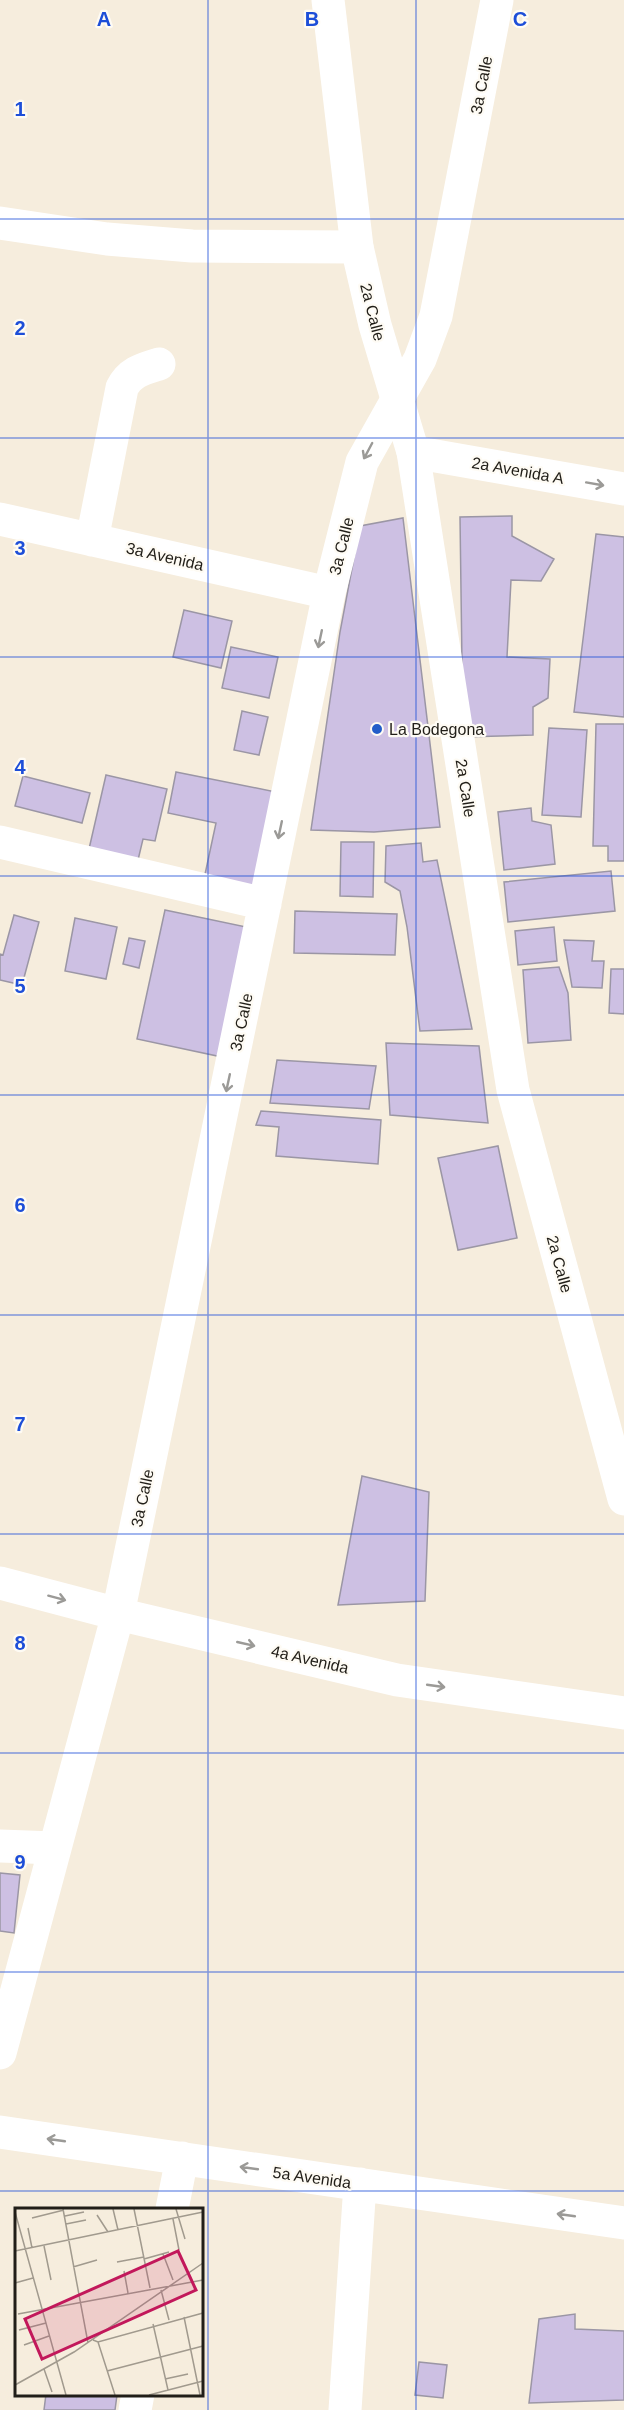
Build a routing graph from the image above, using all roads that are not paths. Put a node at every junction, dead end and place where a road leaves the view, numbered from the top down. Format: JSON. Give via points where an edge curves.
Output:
{"nodes":[{"id":1,"x":328,"y":0,"type":"edge"},
{"id":2,"x":497,"y":0,"type":"edge"},
{"id":3,"x":0,"y":223,"type":"edge"},
{"id":4,"x":357,"y":247,"type":"junction"},
{"id":5,"x":159,"y":364,"type":"dead end"},
{"id":6,"x":396,"y":399,"type":"junction"},
{"id":7,"x":413,"y":452,"type":"junction"},
{"id":8,"x":624,"y":489,"type":"edge"},
{"id":9,"x":0,"y":519,"type":"edge"},
{"id":10,"x":92,"y":540,"type":"junction"},
{"id":11,"x":329,"y":593,"type":"junction"},
{"id":12,"x":0,"y":842,"type":"edge"},
{"id":13,"x":265,"y":904,"type":"junction"},
{"id":14,"x":624,"y":1499,"type":"edge"},
{"id":15,"x":0,"y":1583,"type":"edge"},
{"id":16,"x":118,"y":1614,"type":"junction"},
{"id":17,"x":624,"y":1713,"type":"edge"},
{"id":18,"x":0,"y":1846,"type":"edge"},
{"id":19,"x":55,"y":1848,"type":"junction"},
{"id":20,"x":0,"y":2053,"type":"edge"},
{"id":21,"x":0,"y":2132,"type":"edge"},
{"id":22,"x":182,"y":2158,"type":"junction"},
{"id":23,"x":360,"y":2184,"type":"junction"},
{"id":24,"x":172,"y":2208,"type":"edge"},
{"id":25,"x":624,"y":2223,"type":"edge"},
{"id":26,"x":138,"y":2395,"type":"edge"},
{"id":27,"x":135,"y":2410,"type":"edge"},
{"id":28,"x":345,"y":2410,"type":"edge"}],
"edges":[{"from":1,"to":4,"type":"street","name":"2a Calle"},
{"from":2,"to":6,"type":"street","name":"3a Calle","via":[[436,316],[420,359]]},
{"from":3,"to":4,"type":"street","via":[[107,239],[192,246]]},
{"from":4,"to":6,"type":"street","name":"2a Calle"},
{"from":5,"to":10,"type":"street","via":[[137,371],[122,388]]},
{"from":6,"to":7,"type":"street","name":"2a Calle"},
{"from":6,"to":11,"type":"street","name":"3a Calle","one_way":true,"via":[[362,462]]},
{"from":7,"to":8,"type":"street","name":"2a Avenida A","one_way":true},
{"from":7,"to":14,"type":"street","name":"2a Calle","via":[[513,1090]]},
{"from":9,"to":10,"type":"street","name":"3a Avenida"},
{"from":10,"to":11,"type":"street","name":"3a Avenida"},
{"from":11,"to":13,"type":"street","name":"3a Calle","one_way":true},
{"from":12,"to":13,"type":"street"},
{"from":13,"to":16,"type":"street","name":"3a Calle","one_way":true},
{"from":15,"to":16,"type":"street","name":"4a Avenida","one_way":true},
{"from":16,"to":17,"type":"street","name":"4a Avenida","one_way":true,"via":[[397,1680]]},
{"from":16,"to":19,"type":"street","name":"3a Calle"},
{"from":18,"to":19,"type":"street"},
{"from":19,"to":20,"type":"street","name":"3a Calle"},
{"from":22,"to":21,"type":"street","name":"5a Avenida","one_way":true},
{"from":23,"to":22,"type":"street","name":"5a Avenida","one_way":true},
{"from":22,"to":24,"type":"street"},
{"from":25,"to":23,"type":"street","name":"5a Avenida","one_way":true},
{"from":23,"to":28,"type":"street"},
{"from":26,"to":27,"type":"street"}]}
